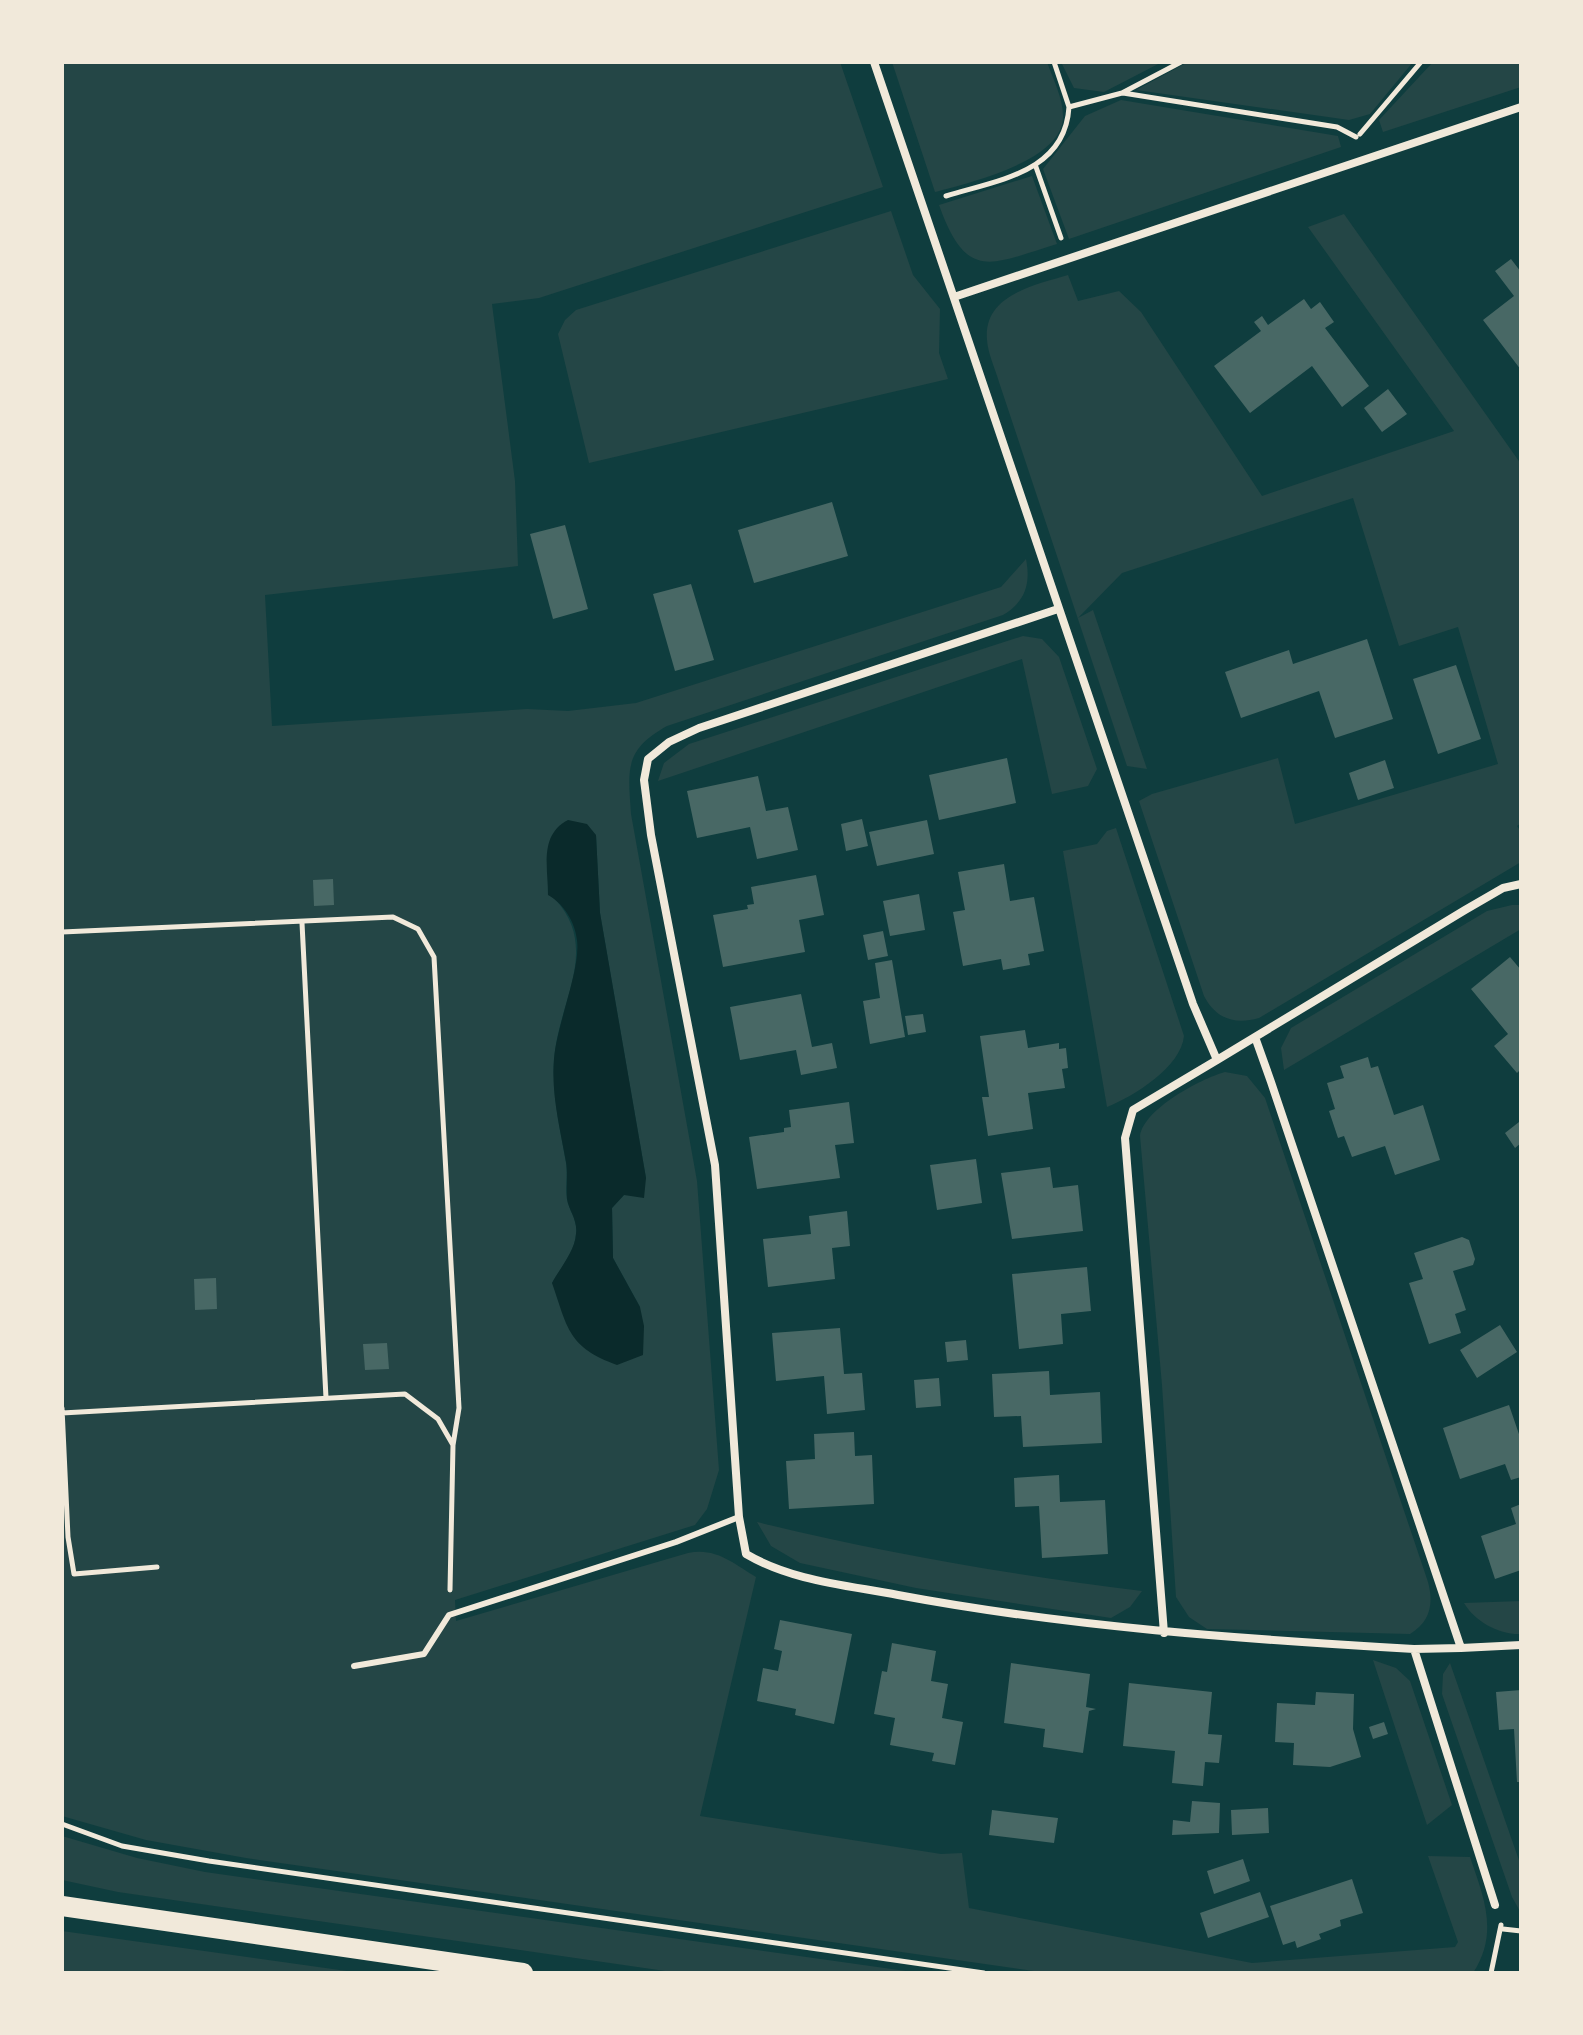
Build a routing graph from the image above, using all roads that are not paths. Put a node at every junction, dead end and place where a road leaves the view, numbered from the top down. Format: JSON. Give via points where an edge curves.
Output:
{"nodes":[{"id":1,"x":874,"y":62,"type":"edge"},
{"id":2,"x":1521,"y":107,"type":"edge"},
{"id":3,"x":954,"y":297,"type":"junction"},
{"id":4,"x":1058,"y":609,"type":"junction"},
{"id":5,"x":1521,"y":884,"type":"edge"},
{"id":6,"x":1255,"y":1037,"type":"junction"},
{"id":7,"x":1217,"y":1060,"type":"junction"},
{"id":8,"x":739,"y":1517,"type":"junction"},
{"id":9,"x":1164,"y":1633,"type":"junction"},
{"id":10,"x":1521,"y":1645,"type":"edge"},
{"id":11,"x":1461,"y":1648,"type":"junction"},
{"id":12,"x":1414,"y":1649,"type":"junction"},
{"id":13,"x":354,"y":1666,"type":"dead end"},
{"id":14,"x":1495,"y":1905,"type":"dead end"},
{"id":15,"x":62,"y":1906,"type":"edge"},
{"id":16,"x":523,"y":1973,"type":"edge"}],
"edges":[{"from":1,"to":3,"type":"street"},
{"from":2,"to":3,"type":"street"},
{"from":3,"to":4,"type":"street"},
{"from":4,"to":7,"type":"street","via":[[1193,1004]]},
{"from":4,"to":8,"type":"street","via":[[699,728],[648,759],[644,780],[649,823],[715,1165]]},
{"from":5,"to":6,"type":"street","via":[[1477,902]]},
{"from":6,"to":7,"type":"street"},
{"from":6,"to":11,"type":"street"},
{"from":7,"to":9,"type":"street","via":[[1133,1110],[1125,1138]]},
{"from":8,"to":9,"type":"street","via":[[746,1554],[791,1575],[981,1610]]},
{"from":8,"to":13,"type":"lane","via":[[449,1615],[424,1654]]},
{"from":9,"to":12,"type":"street"},
{"from":10,"to":11,"type":"street"},
{"from":11,"to":12,"type":"street"},
{"from":12,"to":14,"type":"street"},
{"from":15,"to":16,"type":"main road"}]}
